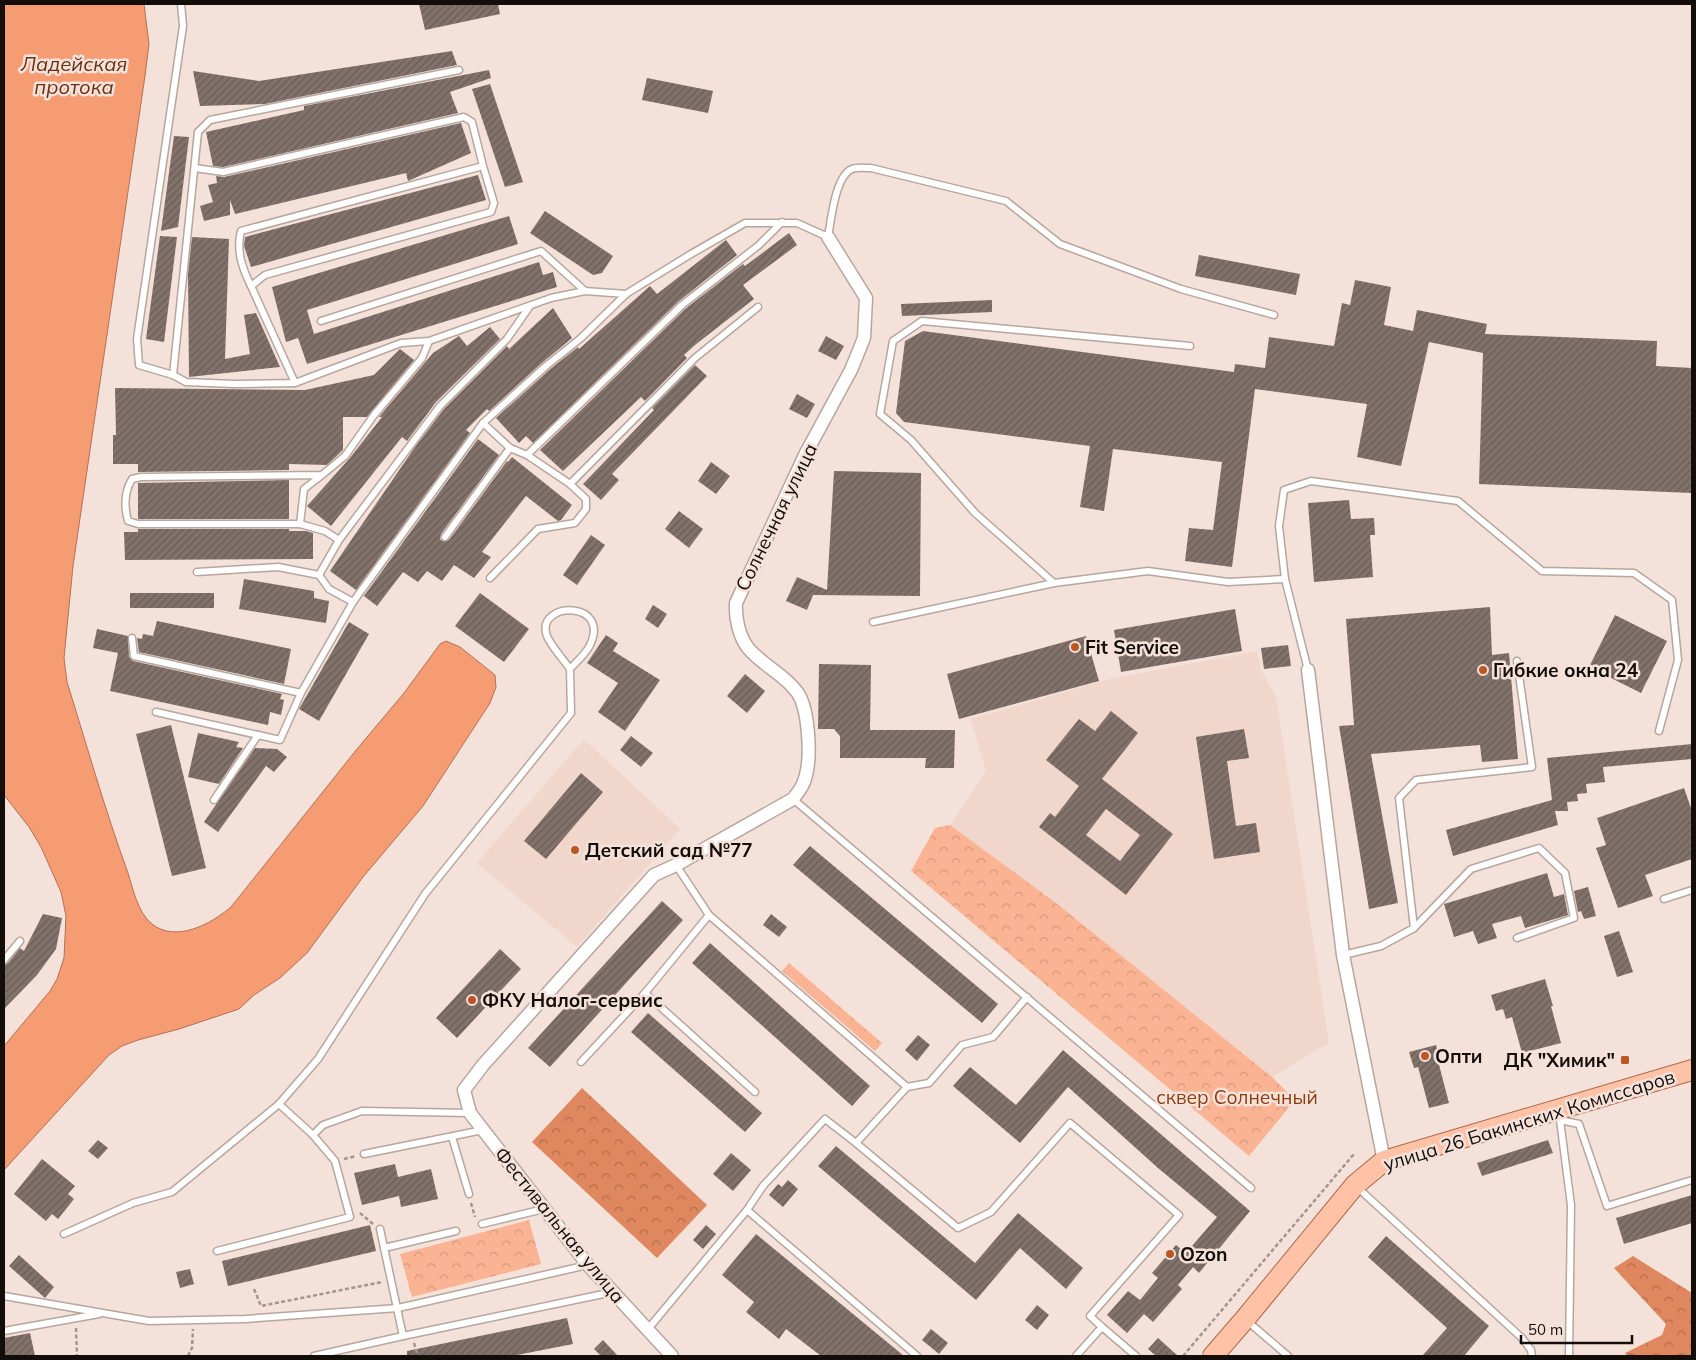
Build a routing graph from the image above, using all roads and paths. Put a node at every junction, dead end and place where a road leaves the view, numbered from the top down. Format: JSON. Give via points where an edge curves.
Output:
{"nodes":[{"id":1,"x":181,"y":4,"type":"edge"},
{"id":2,"x":459,"y":70,"type":"dead end"},
{"id":3,"x":483,"y":166,"type":"junction"},
{"id":4,"x":195,"y":168,"type":"junction"},
{"id":5,"x":782,"y":222,"type":"junction"},
{"id":6,"x":828,"y":237,"type":"junction"},
{"id":7,"x":251,"y":286,"type":"junction"},
{"id":8,"x":586,"y":291,"type":"junction"},
{"id":9,"x":626,"y":294,"type":"junction"},
{"id":10,"x":531,"y":305,"type":"junction"},
{"id":11,"x":758,"y":308,"type":"dead end"},
{"id":12,"x":1274,"y":315,"type":"dead end"},
{"id":13,"x":321,"y":321,"type":"dead end"},
{"id":14,"x":429,"y":340,"type":"junction"},
{"id":15,"x":1190,"y":346,"type":"dead end"},
{"id":16,"x":173,"y":375,"type":"junction"},
{"id":17,"x":295,"y":384,"type":"junction"},
{"id":18,"x":483,"y":424,"type":"junction"},
{"id":19,"x":510,"y":448,"type":"junction"},
{"id":20,"x":527,"y":456,"type":"junction"},
{"id":21,"x":322,"y":476,"type":"junction"},
{"id":22,"x":570,"y":484,"type":"junction"},
{"id":23,"x":300,"y":524,"type":"junction"},
{"id":24,"x":445,"y":537,"type":"dead end"},
{"id":25,"x":339,"y":540,"type":"junction"},
{"id":26,"x":197,"y":572,"type":"dead end"},
{"id":27,"x":319,"y":575,"type":"junction"},
{"id":28,"x":490,"y":578,"type":"dead end"},
{"id":29,"x":1286,"y":579,"type":"junction"},
{"id":30,"x":1054,"y":583,"type":"junction"},
{"id":31,"x":353,"y":602,"type":"junction"},
{"id":32,"x":873,"y":622,"type":"dead end"},
{"id":33,"x":132,"y":638,"type":"dead end"},
{"id":34,"x":1517,"y":662,"type":"dead end"},
{"id":35,"x":570,"y":669,"type":"junction"},
{"id":36,"x":1308,"y":670,"type":"joint"},
{"id":37,"x":301,"y":693,"type":"junction"},
{"id":38,"x":156,"y":712,"type":"dead end"},
{"id":39,"x":1659,"y":731,"type":"dead end"},
{"id":40,"x":258,"y":735,"type":"junction"},
{"id":41,"x":793,"y":798,"type":"junction"},
{"id":42,"x":214,"y":800,"type":"dead end"},
{"id":43,"x":676,"y":865,"type":"junction"},
{"id":44,"x":1692,"y":890,"type":"edge"},
{"id":45,"x":1664,"y":900,"type":"dead end"},
{"id":46,"x":709,"y":916,"type":"junction"},
{"id":47,"x":1414,"y":928,"type":"junction"},
{"id":48,"x":1517,"y":938,"type":"dead end"},
{"id":49,"x":20,"y":941,"type":"dead end"},
{"id":50,"x":1343,"y":955,"type":"junction"},
{"id":51,"x":4,"y":960,"type":"edge"},
{"id":52,"x":645,"y":993,"type":"junction"},
{"id":53,"x":1027,"y":997,"type":"junction"},
{"id":54,"x":581,"y":1062,"type":"dead end"},
{"id":55,"x":1691,"y":1069,"type":"edge"},
{"id":56,"x":907,"y":1087,"type":"junction"},
{"id":57,"x":755,"y":1092,"type":"dead end"},
{"id":58,"x":279,"y":1104,"type":"junction"},
{"id":59,"x":470,"y":1113,"type":"junction"},
{"id":60,"x":1558,"y":1115,"type":"junction"},
{"id":61,"x":483,"y":1130,"type":"junction"},
{"id":62,"x":313,"y":1135,"type":"junction"},
{"id":63,"x":452,"y":1137,"type":"junction"},
{"id":64,"x":856,"y":1143,"type":"junction"},
{"id":65,"x":364,"y":1154,"type":"joint"},
{"id":66,"x":1354,"y":1154,"type":"dead end"},
{"id":67,"x":346,"y":1158,"type":"junction"},
{"id":68,"x":1384,"y":1160,"type":"junction"},
{"id":69,"x":335,"y":1161,"type":"junction"},
{"id":70,"x":348,"y":1167,"type":"dead end"},
{"id":71,"x":1692,"y":1180,"type":"edge"},
{"id":72,"x":1355,"y":1185,"type":"junction"},
{"id":73,"x":1251,"y":1188,"type":"dead end"},
{"id":74,"x":469,"y":1194,"type":"joint"},
{"id":75,"x":358,"y":1209,"type":"dead end"},
{"id":76,"x":544,"y":1209,"type":"junction"},
{"id":77,"x":747,"y":1210,"type":"junction"},
{"id":78,"x":482,"y":1224,"type":"joint"},
{"id":79,"x":380,"y":1229,"type":"joint"},
{"id":80,"x":456,"y":1230,"type":"dead end"},
{"id":81,"x":64,"y":1234,"type":"dead end"},
{"id":82,"x":384,"y":1248,"type":"junction"},
{"id":83,"x":217,"y":1251,"type":"dead end"},
{"id":84,"x":588,"y":1265,"type":"junction"},
{"id":85,"x":391,"y":1280,"type":"junction"},
{"id":86,"x":254,"y":1289,"type":"dead end"},
{"id":87,"x":613,"y":1292,"type":"junction"},
{"id":88,"x":4,"y":1296,"type":"edge"},
{"id":89,"x":398,"y":1308,"type":"junction"},
{"id":90,"x":106,"y":1313,"type":"junction"},
{"id":91,"x":76,"y":1318,"type":"junction"},
{"id":92,"x":1246,"y":1319,"type":"junction"},
{"id":93,"x":193,"y":1320,"type":"junction"},
{"id":94,"x":1102,"y":1327,"type":"junction"},
{"id":95,"x":648,"y":1329,"type":"junction"},
{"id":96,"x":4,"y":1331,"type":"edge"},
{"id":97,"x":403,"y":1336,"type":"junction"},
{"id":98,"x":343,"y":1353,"type":"edge"},
{"id":99,"x":77,"y":1356,"type":"edge"},
{"id":100,"x":188,"y":1356,"type":"edge"},
{"id":101,"x":314,"y":1356,"type":"edge"},
{"id":102,"x":672,"y":1356,"type":"edge"},
{"id":103,"x":918,"y":1356,"type":"edge"},
{"id":104,"x":1076,"y":1356,"type":"edge"},
{"id":105,"x":1136,"y":1356,"type":"edge"},
{"id":106,"x":1182,"y":1356,"type":"edge"},
{"id":107,"x":1213,"y":1356,"type":"edge"},
{"id":108,"x":1288,"y":1356,"type":"edge"},
{"id":109,"x":1532,"y":1356,"type":"edge"},
{"id":110,"x":1569,"y":1356,"type":"edge"}],
"edges":[{"from":1,"to":16,"type":"lane","via":[[183,26],[137,338],[140,364]]},
{"from":2,"to":4,"type":"lane","via":[[210,120],[198,132]]},
{"from":3,"to":4,"type":"lane","via":[[472,122],[464,117],[223,172]]},
{"from":3,"to":7,"type":"lane","via":[[494,204],[491,212],[265,275]]},
{"from":3,"to":7,"type":"lane","via":[[241,231],[238,244],[244,272]]},
{"from":4,"to":16,"type":"lane"},
{"from":5,"to":6,"type":"lane","via":[[797,223]]},
{"from":5,"to":9,"type":"lane","via":[[745,223]]},
{"from":5,"to":20,"type":"lane","via":[[759,245],[682,305]]},
{"from":6,"to":12,"type":"lane","via":[[844,175],[852,168],[871,168],[1006,200],[1060,244],[1181,289]]},
{"from":6,"to":41,"type":"street","name":"Солнечная улица","via":[[866,298],[864,338],[736,603],[743,641],[802,700],[808,731],[808,764],[802,788]]},
{"from":7,"to":17,"type":"lane"},
{"from":8,"to":9,"type":"lane"},
{"from":8,"to":10,"type":"lane"},
{"from":8,"to":13,"type":"lane","via":[[541,251]]},
{"from":9,"to":18,"type":"lane"},
{"from":10,"to":14,"type":"lane"},
{"from":10,"to":25,"type":"lane","via":[[507,339],[440,406]]},
{"from":11,"to":22,"type":"lane","via":[[695,358]]},
{"from":14,"to":17,"type":"lane","via":[[402,343]]},
{"from":14,"to":21,"type":"lane","via":[[422,358],[374,415],[345,456]]},
{"from":15,"to":30,"type":"lane","via":[[922,321],[893,341],[880,414],[911,440],[975,513]]},
{"from":16,"to":17,"type":"lane","via":[[186,382]]},
{"from":18,"to":19,"type":"lane"},
{"from":18,"to":31,"type":"lane"},
{"from":19,"to":20,"type":"lane"},
{"from":19,"to":24,"type":"lane"},
{"from":20,"to":22,"type":"lane"},
{"from":21,"to":23,"type":"lane","via":[[304,489]]},
{"from":21,"to":23,"type":"lane","via":[[142,477],[132,479],[127,488],[126,515],[128,521],[138,524]]},
{"from":22,"to":28,"type":"lane","via":[[586,499],[586,509],[575,523],[538,529]]},
{"from":23,"to":25,"type":"lane","via":[[325,531]]},
{"from":25,"to":27,"type":"lane"},
{"from":26,"to":27,"type":"lane","via":[[278,567]]},
{"from":27,"to":31,"type":"lane","via":[[329,590]]},
{"from":29,"to":30,"type":"lane","via":[[1228,582],[1148,571]]},
{"from":29,"to":36,"type":"lane"},
{"from":29,"to":39,"type":"lane","via":[[1279,526],[1284,490],[1311,480],[1458,501],[1542,571],[1634,573],[1672,600],[1678,660]]},
{"from":30,"to":32,"type":"lane"},
{"from":31,"to":37,"type":"lane"},
{"from":33,"to":37,"type":"lane","via":[[134,656]]},
{"from":34,"to":47,"type":"lane","via":[[1532,767],[1416,780],[1399,798]]},
{"from":35,"to":35,"type":"lane","via":[[589,647],[594,625],[577,610],[562,610],[551,617],[545,627],[546,635]]},
{"from":35,"to":58,"type":"lane","via":[[571,713],[425,894],[318,1059]]},
{"from":36,"to":50,"type":"street"},
{"from":37,"to":40,"type":"lane","via":[[280,740]]},
{"from":38,"to":40,"type":"lane"},
{"from":40,"to":42,"type":"lane"},
{"from":41,"to":43,"type":"street"},
{"from":41,"to":53,"type":"lane"},
{"from":43,"to":46,"type":"lane"},
{"from":43,"to":59,"type":"street","via":[[654,875],[483,1065],[464,1090]]},
{"from":44,"to":45,"type":"lane"},
{"from":46,"to":52,"type":"lane"},
{"from":46,"to":56,"type":"lane"},
{"from":47,"to":48,"type":"lane","via":[[1471,869],[1538,848],[1565,873],[1574,918]]},
{"from":47,"to":50,"type":"lane","via":[[1381,946]]},
{"from":49,"to":51,"type":"lane"},
{"from":50,"to":68,"type":"street"},
{"from":52,"to":54,"type":"lane"},
{"from":52,"to":57,"type":"lane"},
{"from":53,"to":56,"type":"lane","via":[[993,1037],[962,1045],[929,1082]]},
{"from":53,"to":73,"type":"lane"},
{"from":55,"to":60,"type":"main road","name":"улица 26 Бакинских Комиссаров"},
{"from":56,"to":64,"type":"lane"},
{"from":58,"to":62,"type":"lane"},
{"from":58,"to":81,"type":"lane","via":[[172,1192],[133,1203]]},
{"from":59,"to":61,"type":"street","name":"Фестивальная улица"},
{"from":59,"to":62,"type":"lane","via":[[362,1111],[323,1125]]},
{"from":60,"to":68,"type":"main road","name":"улица 26 Бакинских Комиссаров"},
{"from":60,"to":71,"type":"lane","via":[[1579,1124],[1607,1206]]},
{"from":60,"to":110,"type":"lane","via":[[1571,1205]]},
{"from":61,"to":63,"type":"lane"},
{"from":61,"to":76,"type":"street","name":"Фестивальная улица"},
{"from":62,"to":69,"type":"lane"},
{"from":63,"to":65,"type":"lane"},
{"from":63,"to":74,"type":"lane"},
{"from":64,"to":77,"type":"lane","via":[[825,1119],[763,1186]]},
{"from":64,"to":94,"type":"lane","via":[[958,1228],[991,1212],[1070,1123],[1179,1216],[1090,1316]]},
{"from":65,"to":67,"type":"path"},
{"from":66,"to":106,"type":"path"},
{"from":67,"to":69,"type":"path"},
{"from":67,"to":70,"type":"path"},
{"from":68,"to":72,"type":"main road","name":"улица 26 Бакинских Комиссаров"},
{"from":69,"to":83,"type":"lane","via":[[350,1217]]},
{"from":72,"to":92,"type":"main road","name":"улица 26 Бакинских Комиссаров"},
{"from":72,"to":109,"type":"lane","via":[[1522,1338],[1532,1350]]},
{"from":74,"to":78,"type":"path","via":[[477,1226]]},
{"from":75,"to":79,"type":"path"},
{"from":76,"to":78,"type":"lane"},
{"from":76,"to":84,"type":"street","name":"Фестивальная улица"},
{"from":77,"to":95,"type":"lane"},
{"from":77,"to":103,"type":"lane"},
{"from":79,"to":82,"type":"lane"},
{"from":80,"to":82,"type":"lane"},
{"from":82,"to":85,"type":"lane"},
{"from":84,"to":87,"type":"street","name":"Фестивальная улица"},
{"from":84,"to":89,"type":"lane"},
{"from":85,"to":86,"type":"path","via":[[261,1306]]},
{"from":85,"to":89,"type":"lane"},
{"from":87,"to":95,"type":"street","name":"Фестивальная улица"},
{"from":87,"to":97,"type":"lane"},
{"from":88,"to":90,"type":"lane"},
{"from":89,"to":93,"type":"lane"},
{"from":89,"to":97,"type":"lane"},
{"from":90,"to":91,"type":"lane"},
{"from":90,"to":93,"type":"lane","via":[[149,1321]]},
{"from":91,"to":96,"type":"lane"},
{"from":91,"to":99,"type":"path"},
{"from":92,"to":107,"type":"main road","name":"улица 26 Бакинских Комиссаров"},
{"from":92,"to":108,"type":"lane"},
{"from":93,"to":100,"type":"path","via":[[192,1348]]},
{"from":94,"to":104,"type":"lane"},
{"from":94,"to":105,"type":"lane"},
{"from":95,"to":102,"type":"street","name":"Фестивальная улица"},
{"from":97,"to":98,"type":"lane"},
{"from":98,"to":101,"type":"lane"}]}
